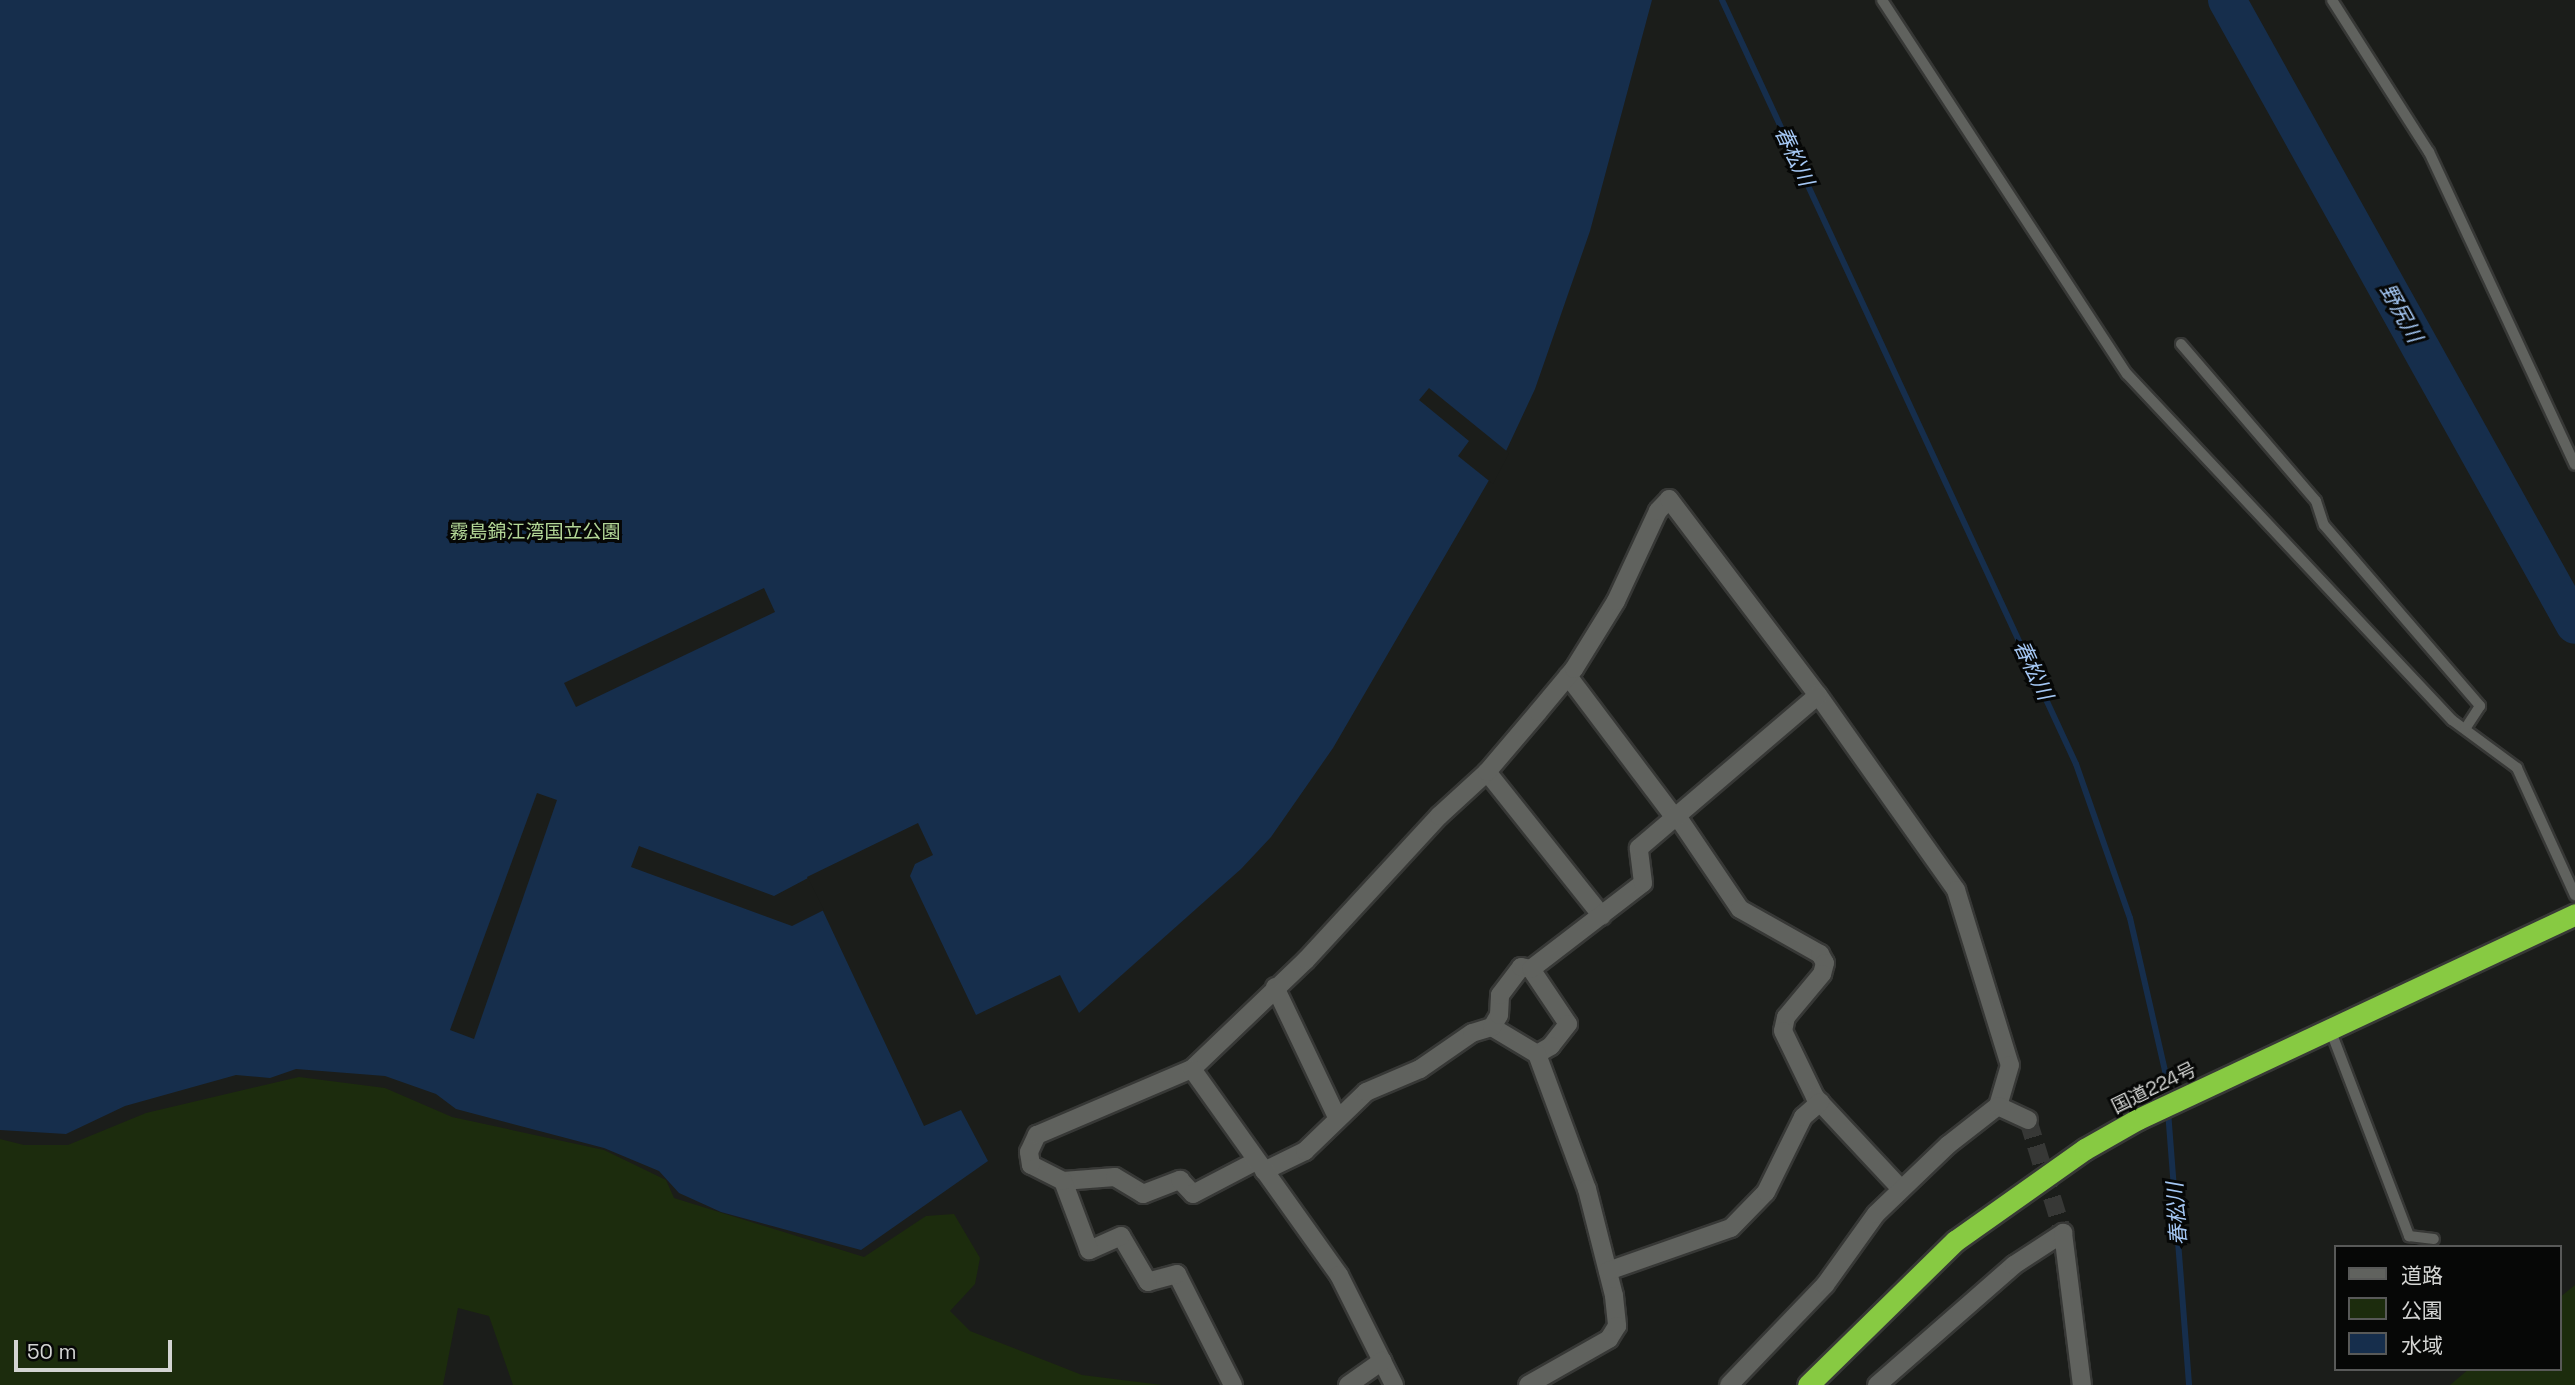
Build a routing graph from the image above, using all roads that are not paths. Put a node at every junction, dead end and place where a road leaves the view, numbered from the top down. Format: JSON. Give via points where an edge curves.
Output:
{"nodes":[{"id":1,"x":1882,"y":0,"type":"edge"},
{"id":2,"x":2332,"y":0,"type":"edge"},
{"id":3,"x":2181,"y":344,"type":"dead end"},
{"id":4,"x":2575,"y":465,"type":"edge"},
{"id":5,"x":1568,"y":677,"type":"junction"},
{"id":6,"x":1818,"y":695,"type":"junction"},
{"id":7,"x":2465,"y":729,"type":"junction"},
{"id":8,"x":1487,"y":772,"type":"junction"},
{"id":9,"x":1676,"y":817,"type":"junction"},
{"id":10,"x":2575,"y":895,"type":"edge"},
{"id":11,"x":2575,"y":914,"type":"edge"},
{"id":12,"x":1602,"y":916,"type":"junction"},
{"id":13,"x":1531,"y":969,"type":"junction"},
{"id":14,"x":1275,"y":987,"type":"junction"},
{"id":15,"x":1492,"y":1027,"type":"junction"},
{"id":16,"x":2330,"y":1029,"type":"junction"},
{"id":17,"x":1537,"y":1054,"type":"junction"},
{"id":18,"x":1192,"y":1069,"type":"junction"},
{"id":19,"x":1820,"y":1102,"type":"junction"},
{"id":20,"x":1998,"y":1106,"type":"junction"},
{"id":21,"x":1338,"y":1119,"type":"junction"},
{"id":22,"x":2028,"y":1120,"type":"dead end"},
{"id":23,"x":1260,"y":1166,"type":"junction"},
{"id":24,"x":1063,"y":1181,"type":"junction"},
{"id":25,"x":1901,"y":1189,"type":"junction"},
{"id":26,"x":2434,"y":1239,"type":"dead end"},
{"id":27,"x":1608,"y":1270,"type":"junction"},
{"id":28,"x":1382,"y":1361,"type":"junction"},
{"id":29,"x":1558,"y":1379,"type":"edge"},
{"id":30,"x":1233,"y":1385,"type":"edge"},
{"id":31,"x":1348,"y":1385,"type":"edge"},
{"id":32,"x":1394,"y":1385,"type":"edge"},
{"id":33,"x":1528,"y":1385,"type":"edge"},
{"id":34,"x":1729,"y":1385,"type":"edge"},
{"id":35,"x":1808,"y":1385,"type":"edge"},
{"id":36,"x":1877,"y":1385,"type":"edge"},
{"id":37,"x":2082,"y":1385,"type":"edge"}],
"edges":[{"from":1,"to":7,"type":"lane","via":[[2127,374]]},
{"from":2,"to":4,"type":"lane","via":[[2429,152]]},
{"from":3,"to":7,"type":"lane","via":[[2316,501],[2324,525],[2480,706]]},
{"from":5,"to":6,"type":"street","via":[[1616,601],[1658,511],[1669,499]]},
{"from":5,"to":8,"type":"street"},
{"from":5,"to":9,"type":"street"},
{"from":6,"to":9,"type":"street"},
{"from":6,"to":20,"type":"street","via":[[1956,890],[2010,1065]]},
{"from":7,"to":10,"type":"lane","via":[[2517,768]]},
{"from":8,"to":12,"type":"street"},
{"from":8,"to":14,"type":"street"},
{"from":9,"to":12,"type":"street","via":[[1639,848],[1643,883]]},
{"from":9,"to":19,"type":"street","via":[[1740,909],[1820,954],[1825,963],[1822,974],[1786,1017],[1783,1031]]},
{"from":11,"to":16,"type":"highway","name":"国道224号"},
{"from":12,"to":13,"type":"street"},
{"from":13,"to":15,"type":"street","via":[[1521,967],[1500,995],[1499,1015]]},
{"from":13,"to":17,"type":"street","via":[[1568,1024],[1551,1046]]},
{"from":14,"to":18,"type":"street"},
{"from":14,"to":21,"type":"street"},
{"from":15,"to":17,"type":"street"},
{"from":15,"to":21,"type":"street","via":[[1472,1033],[1419,1069],[1366,1092]]},
{"from":16,"to":26,"type":"lane","via":[[2409,1236]]},
{"from":16,"to":35,"type":"highway","name":"国道224号","via":[[2138,1119],[2034,1183],[1955,1241]]},
{"from":17,"to":27,"type":"street","via":[[1587,1189]]},
{"from":18,"to":23,"type":"street"},
{"from":18,"to":24,"type":"street","via":[[1037,1135],[1029,1152],[1031,1165]]},
{"from":19,"to":25,"type":"street"},
{"from":19,"to":27,"type":"street","via":[[1803,1117],[1766,1192],[1731,1228]]},
{"from":20,"to":22,"type":"street"},
{"from":20,"to":25,"type":"street"},
{"from":21,"to":23,"type":"street","via":[[1305,1151]]},
{"from":23,"to":24,"type":"street","via":[[1193,1195],[1180,1180],[1143,1194],[1115,1177]]},
{"from":23,"to":28,"type":"street","via":[[1339,1275]]},
{"from":24,"to":30,"type":"street","via":[[1089,1250],[1121,1236],[1148,1282],[1177,1273]]},
{"from":25,"to":34,"type":"street","via":[[1876,1214],[1825,1285]]},
{"from":27,"to":29,"type":"street","via":[[1616,1326],[1609,1339]]},
{"from":28,"to":31,"type":"street"},
{"from":28,"to":32,"type":"street"},
{"from":29,"to":33,"type":"street"},
{"from":36,"to":37,"type":"street","via":[[1966,1304],[2063,1233]]}]}
